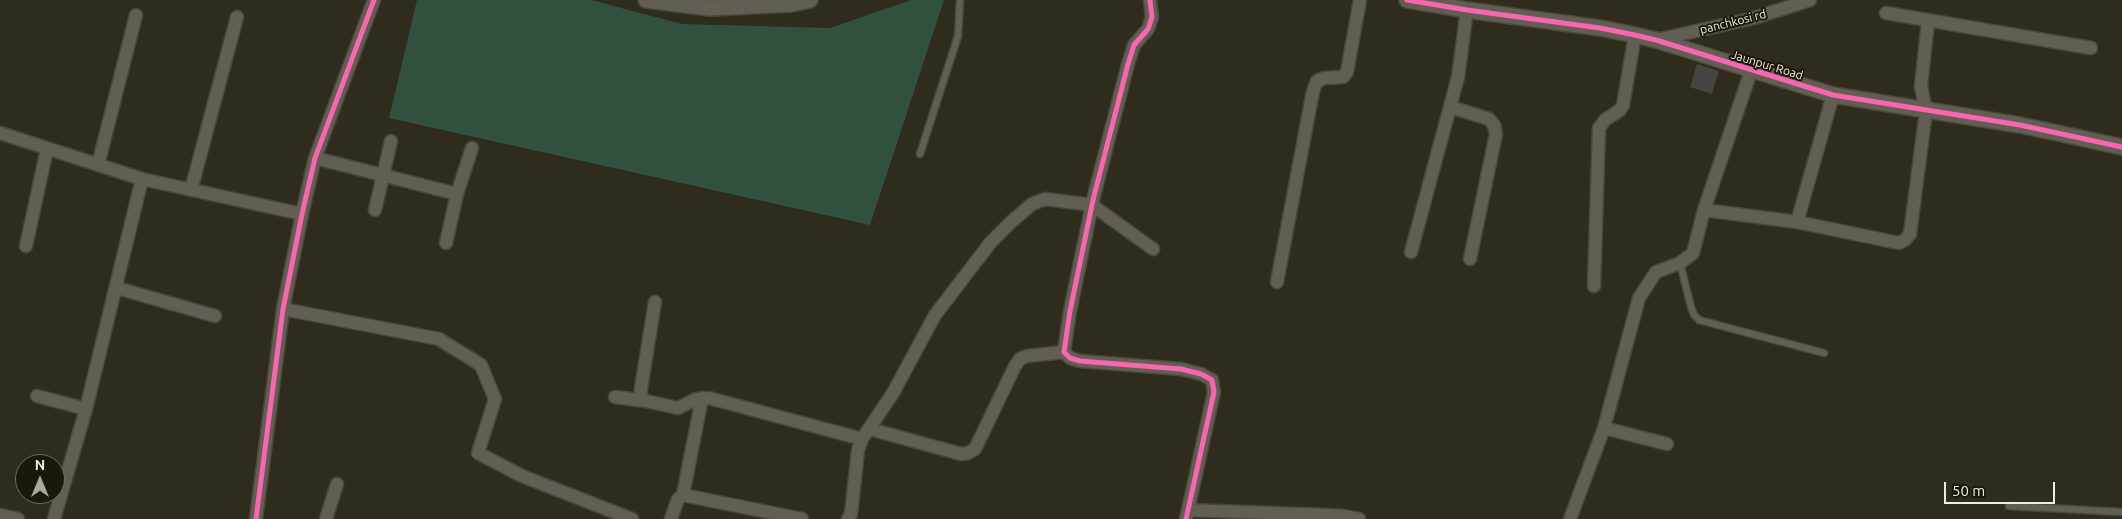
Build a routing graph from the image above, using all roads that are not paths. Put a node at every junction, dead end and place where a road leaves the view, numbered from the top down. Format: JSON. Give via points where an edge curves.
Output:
{"nodes":[{"id":1,"x":374,"y":0,"type":"edge"},
{"id":2,"x":646,"y":0,"type":"edge"},
{"id":3,"x":810,"y":0,"type":"edge"},
{"id":4,"x":960,"y":0,"type":"edge"},
{"id":5,"x":1150,"y":0,"type":"edge"},
{"id":6,"x":1360,"y":0,"type":"edge"},
{"id":7,"x":1407,"y":0,"type":"edge"},
{"id":8,"x":1810,"y":0,"type":"edge"},
{"id":9,"x":1467,"y":10,"type":"junction"},
{"id":10,"x":1886,"y":12,"type":"dead end"},
{"id":11,"x":136,"y":15,"type":"dead end"},
{"id":12,"x":237,"y":17,"type":"dead end"},
{"id":13,"x":1928,"y":21,"type":"junction"},
{"id":14,"x":1635,"y":35,"type":"junction"},
{"id":15,"x":1656,"y":40,"type":"junction"},
{"id":16,"x":2091,"y":48,"type":"dead end"},
{"id":17,"x":1751,"y":71,"type":"junction"},
{"id":18,"x":1833,"y":95,"type":"junction"},
{"id":19,"x":1450,"y":107,"type":"junction"},
{"id":20,"x":1926,"y":111,"type":"junction"},
{"id":21,"x":0,"y":133,"type":"edge"},
{"id":22,"x":391,"y":142,"type":"dead end"},
{"id":23,"x":2122,"y":147,"type":"edge"},
{"id":24,"x":472,"y":148,"type":"dead end"},
{"id":25,"x":47,"y":149,"type":"junction"},
{"id":26,"x":920,"y":154,"type":"dead end"},
{"id":27,"x":315,"y":158,"type":"junction"},
{"id":28,"x":98,"y":165,"type":"junction"},
{"id":29,"x":383,"y":176,"type":"junction"},
{"id":30,"x":142,"y":180,"type":"junction"},
{"id":31,"x":192,"y":190,"type":"junction"},
{"id":32,"x":457,"y":194,"type":"junction"},
{"id":33,"x":1092,"y":205,"type":"junction"},
{"id":34,"x":374,"y":210,"type":"dead end"},
{"id":35,"x":1704,"y":210,"type":"junction"},
{"id":36,"x":302,"y":214,"type":"junction"},
{"id":37,"x":1797,"y":222,"type":"junction"},
{"id":38,"x":446,"y":243,"type":"dead end"},
{"id":39,"x":26,"y":246,"type":"dead end"},
{"id":40,"x":1153,"y":249,"type":"dead end"},
{"id":41,"x":1411,"y":252,"type":"dead end"},
{"id":42,"x":1470,"y":260,"type":"dead end"},
{"id":43,"x":1680,"y":263,"type":"junction"},
{"id":44,"x":1277,"y":282,"type":"dead end"},
{"id":45,"x":1594,"y":286,"type":"dead end"},
{"id":46,"x":116,"y":288,"type":"junction"},
{"id":47,"x":655,"y":302,"type":"dead end"},
{"id":48,"x":283,"y":309,"type":"junction"},
{"id":49,"x":214,"y":316,"type":"dead end"},
{"id":50,"x":1064,"y":352,"type":"junction"},
{"id":51,"x":1824,"y":353,"type":"dead end"},
{"id":52,"x":37,"y":396,"type":"dead end"},
{"id":53,"x":615,"y":397,"type":"dead end"},
{"id":54,"x":702,"y":398,"type":"junction"},
{"id":55,"x":646,"y":401,"type":"junction"},
{"id":56,"x":86,"y":409,"type":"junction"},
{"id":57,"x":1604,"y":428,"type":"junction"},
{"id":58,"x":866,"y":434,"type":"junction"},
{"id":59,"x":1667,"y":444,"type":"dead end"},
{"id":60,"x":337,"y":484,"type":"dead end"},
{"id":61,"x":683,"y":495,"type":"junction"},
{"id":62,"x":2009,"y":506,"type":"dead end"},
{"id":63,"x":2122,"y":512,"type":"edge"},
{"id":64,"x":0,"y":515,"type":"edge"},
{"id":65,"x":1187,"y":515,"type":"edge"},
{"id":66,"x":1343,"y":518,"type":"edge"},
{"id":67,"x":18,"y":519,"type":"edge"},
{"id":68,"x":54,"y":519,"type":"edge"},
{"id":69,"x":256,"y":519,"type":"edge"},
{"id":70,"x":326,"y":519,"type":"edge"},
{"id":71,"x":632,"y":519,"type":"edge"},
{"id":72,"x":671,"y":519,"type":"edge"},
{"id":73,"x":802,"y":519,"type":"edge"},
{"id":74,"x":848,"y":519,"type":"edge"},
{"id":75,"x":1359,"y":519,"type":"edge"},
{"id":76,"x":1570,"y":519,"type":"edge"}],
"edges":[{"from":1,"to":27,"type":"street"},
{"from":2,"to":3,"type":"street","via":[[710,8],[792,4]]},
{"from":4,"to":26,"type":"lane","via":[[958,36]]},
{"from":5,"to":33,"type":"street","via":[[1152,17],[1148,29],[1134,45]]},
{"from":6,"to":44,"type":"street","via":[[1347,72],[1343,78],[1317,81],[1313,91]]},
{"from":7,"to":9,"type":"street","name":"Jaunpur Road"},
{"from":8,"to":15,"type":"street","name":"panchkosi rd","via":[[1754,18]]},
{"from":9,"to":14,"type":"street","name":"Jaunpur Road"},
{"from":9,"to":19,"type":"street","via":[[1462,58]]},
{"from":10,"to":13,"type":"street"},
{"from":11,"to":28,"type":"street"},
{"from":12,"to":31,"type":"street"},
{"from":13,"to":16,"type":"street"},
{"from":13,"to":20,"type":"street","via":[[1921,86]]},
{"from":14,"to":15,"type":"street","name":"Jaunpur Road"},
{"from":14,"to":45,"type":"street","via":[[1623,105],[1599,128]]},
{"from":15,"to":17,"type":"street","name":"Jaunpur Road"},
{"from":17,"to":18,"type":"street","name":"Jaunpur Road"},
{"from":17,"to":35,"type":"street"},
{"from":18,"to":20,"type":"street","name":"Jaunpur Road"},
{"from":18,"to":37,"type":"street"},
{"from":19,"to":41,"type":"street"},
{"from":19,"to":42,"type":"street","via":[[1489,119],[1496,134]]},
{"from":20,"to":23,"type":"street","name":"Jaunpur Road","via":[[2020,125]]},
{"from":20,"to":37,"type":"street","via":[[1910,234],[1905,240],[1898,243]]},
{"from":21,"to":25,"type":"street"},
{"from":22,"to":29,"type":"street"},
{"from":24,"to":32,"type":"street"},
{"from":25,"to":28,"type":"street"},
{"from":25,"to":39,"type":"street"},
{"from":27,"to":29,"type":"street"},
{"from":27,"to":36,"type":"street"},
{"from":28,"to":30,"type":"street"},
{"from":29,"to":32,"type":"street"},
{"from":29,"to":34,"type":"street"},
{"from":30,"to":31,"type":"street"},
{"from":30,"to":46,"type":"street"},
{"from":31,"to":36,"type":"street"},
{"from":32,"to":38,"type":"street"},
{"from":33,"to":40,"type":"street"},
{"from":33,"to":50,"type":"street"},
{"from":33,"to":58,"type":"street","via":[[1044,199],[1032,204],[991,242],[935,315],[893,393]]},
{"from":35,"to":37,"type":"street"},
{"from":35,"to":43,"type":"street","via":[[1692,253]]},
{"from":36,"to":48,"type":"street"},
{"from":43,"to":51,"type":"lane","via":[[1691,307],[1699,320]]},
{"from":43,"to":57,"type":"street","via":[[1656,272],[1639,298]]},
{"from":46,"to":49,"type":"street"},
{"from":46,"to":56,"type":"street"},
{"from":47,"to":55,"type":"street","via":[[641,388],[641,397]]},
{"from":48,"to":69,"type":"street"},
{"from":48,"to":71,"type":"street","via":[[439,339],[481,365],[495,400],[478,453],[522,476]]},
{"from":50,"to":58,"type":"street","via":[[1028,356],[1020,360],[975,449],[968,453]]},
{"from":50,"to":65,"type":"street","via":[[1080,361],[1181,369],[1212,380],[1214,392]]},
{"from":52,"to":56,"type":"street"},
{"from":53,"to":55,"type":"street"},
{"from":54,"to":55,"type":"street","via":[[678,408]]},
{"from":54,"to":58,"type":"street"},
{"from":54,"to":61,"type":"street"},
{"from":56,"to":68,"type":"street"},
{"from":57,"to":59,"type":"street"},
{"from":57,"to":76,"type":"street"},
{"from":58,"to":74,"type":"street","via":[[858,450]]},
{"from":60,"to":70,"type":"street"},
{"from":61,"to":72,"type":"street","via":[[678,499]]},
{"from":61,"to":73,"type":"street"},
{"from":62,"to":63,"type":"lane"},
{"from":64,"to":67,"type":"street"},
{"from":65,"to":66,"type":"street"},
{"from":66,"to":75,"type":"street"}]}
